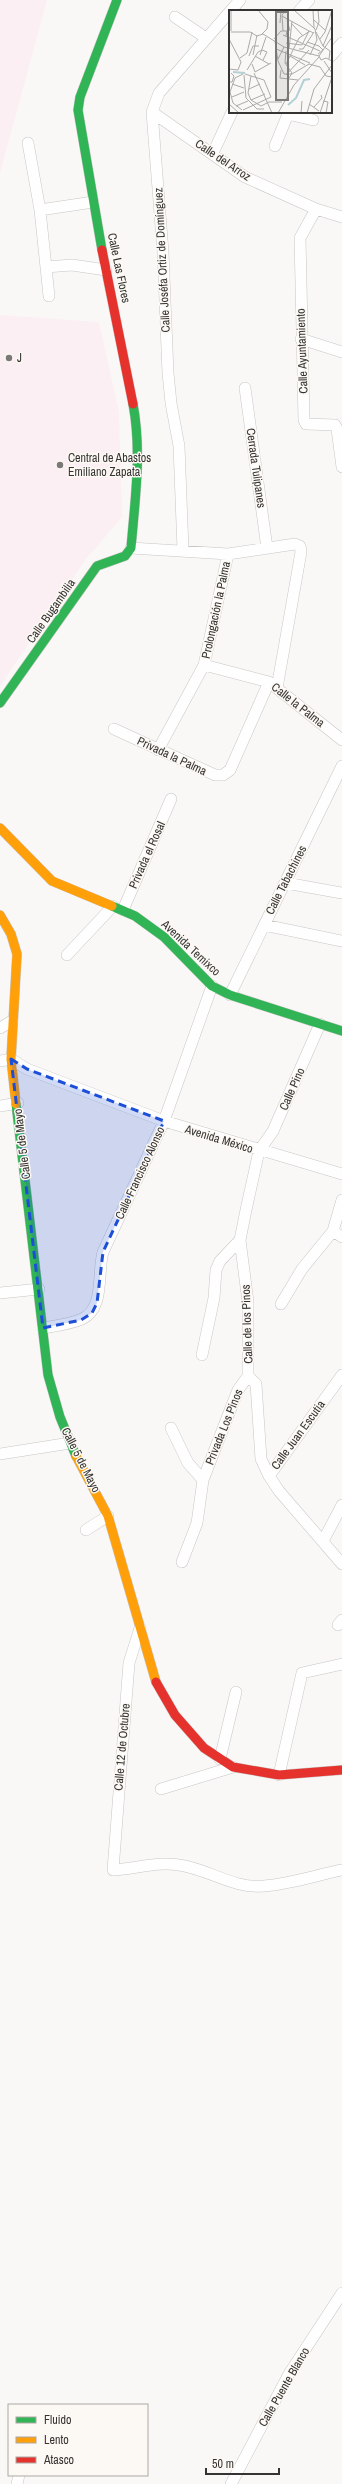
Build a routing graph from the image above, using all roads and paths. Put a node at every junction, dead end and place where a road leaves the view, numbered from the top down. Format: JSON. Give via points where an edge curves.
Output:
{"nodes":[{"id":1,"x":117,"y":0,"type":"edge"},
{"id":2,"x":240,"y":0,"type":"edge"},
{"id":3,"x":309,"y":0,"type":"edge"},
{"id":4,"x":231,"y":10,"type":"edge"},
{"id":5,"x":301,"y":10,"type":"edge"},
{"id":6,"x":229,"y":12,"type":"edge"},
{"id":7,"x":176,"y":17,"type":"dead end"},
{"id":8,"x":206,"y":38,"type":"junction"},
{"id":9,"x":342,"y":43,"type":"edge"},
{"id":10,"x":332,"y":55,"type":"edge"},
{"id":11,"x":152,"y":112,"type":"junction"},
{"id":12,"x":232,"y":113,"type":"edge"},
{"id":13,"x":313,"y":120,"type":"dead end"},
{"id":14,"x":28,"y":143,"type":"dead end"},
{"id":15,"x":275,"y":146,"type":"dead end"},
{"id":16,"x":213,"y":153,"type":"junction"},
{"id":17,"x":92,"y":202,"type":"junction"},
{"id":18,"x":316,"y":209,"type":"junction"},
{"id":19,"x":40,"y":210,"type":"junction"},
{"id":20,"x":342,"y":217,"type":"edge"},
{"id":21,"x":46,"y":267,"type":"junction"},
{"id":22,"x":106,"y":270,"type":"junction"},
{"id":23,"x":49,"y":296,"type":"dead end"},
{"id":24,"x":301,"y":339,"type":"junction"},
{"id":25,"x":342,"y":352,"type":"edge"},
{"id":26,"x":245,"y":388,"type":"dead end"},
{"id":27,"x":342,"y":467,"type":"edge"},
{"id":28,"x":130,"y":548,"type":"junction"},
{"id":29,"x":267,"y":548,"type":"junction"},
{"id":30,"x":183,"y":550,"type":"junction"},
{"id":31,"x":228,"y":554,"type":"junction"},
{"id":32,"x":204,"y":665,"type":"junction"},
{"id":33,"x":273,"y":685,"type":"junction"},
{"id":34,"x":0,"y":703,"type":"edge"},
{"id":35,"x":114,"y":729,"type":"dead end"},
{"id":36,"x":342,"y":740,"type":"edge"},
{"id":37,"x":158,"y":750,"type":"junction"},
{"id":38,"x":342,"y":766,"type":"edge"},
{"id":39,"x":171,"y":799,"type":"dead end"},
{"id":40,"x":0,"y":828,"type":"edge"},
{"id":41,"x":286,"y":883,"type":"junction"},
{"id":42,"x":342,"y":893,"type":"edge"},
{"id":43,"x":118,"y":908,"type":"junction"},
{"id":44,"x":0,"y":915,"type":"edge"},
{"id":45,"x":264,"y":925,"type":"junction"},
{"id":46,"x":342,"y":941,"type":"edge"},
{"id":47,"x":67,"y":955,"type":"dead end"},
{"id":48,"x":212,"y":986,"type":"junction"},
{"id":49,"x":230,"y":995,"type":"junction"},
{"id":50,"x":12,"y":1021,"type":"junction"},
{"id":51,"x":320,"y":1024,"type":"junction"},
{"id":52,"x":0,"y":1028,"type":"edge"},
{"id":53,"x":342,"y":1031,"type":"edge"},
{"id":54,"x":5,"y":1060,"type":"edge"},
{"id":55,"x":18,"y":1103,"type":"junction"},
{"id":56,"x":0,"y":1106,"type":"edge"},
{"id":57,"x":164,"y":1122,"type":"junction"},
{"id":58,"x":259,"y":1151,"type":"junction"},
{"id":59,"x":342,"y":1174,"type":"edge"},
{"id":60,"x":342,"y":1200,"type":"edge"},
{"id":61,"x":337,"y":1234,"type":"edge"},
{"id":62,"x":240,"y":1240,"type":"junction"},
{"id":63,"x":39,"y":1289,"type":"junction"},
{"id":64,"x":0,"y":1293,"type":"edge"},
{"id":65,"x":282,"y":1304,"type":"dead end"},
{"id":66,"x":43,"y":1328,"type":"junction"},
{"id":67,"x":202,"y":1355,"type":"dead end"},
{"id":68,"x":342,"y":1375,"type":"edge"},
{"id":69,"x":248,"y":1376,"type":"junction"},
{"id":70,"x":171,"y":1428,"type":"dead end"},
{"id":71,"x":70,"y":1443,"type":"junction"},
{"id":72,"x":0,"y":1454,"type":"edge"},
{"id":73,"x":269,"y":1476,"type":"junction"},
{"id":74,"x":203,"y":1480,"type":"junction"},
{"id":75,"x":342,"y":1504,"type":"edge"},
{"id":76,"x":108,"y":1516,"type":"junction"},
{"id":77,"x":86,"y":1530,"type":"dead end"},
{"id":78,"x":323,"y":1541,"type":"junction"},
{"id":79,"x":182,"y":1562,"type":"dead end"},
{"id":80,"x":342,"y":1564,"type":"edge"},
{"id":81,"x":141,"y":1625,"type":"junction"},
{"id":82,"x":342,"y":1664,"type":"edge"},
{"id":83,"x":236,"y":1692,"type":"dead end"},
{"id":84,"x":220,"y":1759,"type":"junction"},
{"id":85,"x":233,"y":1767,"type":"junction"},
{"id":86,"x":342,"y":1770,"type":"edge"},
{"id":87,"x":280,"y":1775,"type":"junction"},
{"id":88,"x":161,"y":1788,"type":"dead end"},
{"id":89,"x":342,"y":1870,"type":"edge"},
{"id":90,"x":342,"y":2293,"type":"edge"},
{"id":91,"x":231,"y":2484,"type":"edge"}],
"edges":[{"from":1,"to":17,"type":"street","name":"Calle Las Flores","via":[[82,91],[78,110]]},
{"from":2,"to":4,"type":"street","name":"Calle Joséfa Ortiz de Domínguez"},
{"from":3,"to":5,"type":"street"},
{"from":6,"to":8,"type":"street","name":"Calle Joséfa Ortiz de Domínguez"},
{"from":7,"to":8,"type":"street"},
{"from":8,"to":11,"type":"street","name":"Calle Joséfa Ortiz de Domínguez","via":[[159,93]]},
{"from":9,"to":10,"type":"street"},
{"from":11,"to":16,"type":"street","name":"Calle del Arroz"},
{"from":11,"to":30,"type":"street","name":"Calle Joséfa Ortiz de Domínguez","via":[[163,252],[168,373],[179,446]]},
{"from":12,"to":16,"type":"street"},
{"from":13,"to":15,"type":"street","via":[[288,114]]},
{"from":14,"to":19,"type":"street"},
{"from":16,"to":18,"type":"street","name":"Calle del Arroz","via":[[245,176]]},
{"from":17,"to":19,"type":"street"},
{"from":17,"to":22,"type":"street","name":"Calle Las Flores"},
{"from":18,"to":20,"type":"street","name":"Calle del Arroz"},
{"from":18,"to":24,"type":"street","name":"Calle Ayuntamiento","via":[[300,238]]},
{"from":19,"to":21,"type":"street"},
{"from":21,"to":22,"type":"street","via":[[72,265]]},
{"from":21,"to":23,"type":"street"},
{"from":22,"to":28,"type":"street","name":"Calle Las Flores","via":[[139,440]]},
{"from":24,"to":25,"type":"street"},
{"from":24,"to":27,"type":"street","name":"Calle Ayuntamiento","via":[[304,422],[335,425]]},
{"from":26,"to":29,"type":"street","name":"Cerrada Tulipanes"},
{"from":28,"to":30,"type":"street"},
{"from":28,"to":34,"type":"street","name":"Calle Bugambilia","via":[[130,552],[122,558],[100,562]]},
{"from":29,"to":31,"type":"street"},
{"from":29,"to":33,"type":"street","via":[[295,544],[300,546],[301,552]]},
{"from":30,"to":31,"type":"street"},
{"from":31,"to":32,"type":"street","name":"Prolongación la Palma"},
{"from":32,"to":33,"type":"street","name":"Calle la Palma"},
{"from":32,"to":37,"type":"street","name":"Prolongación la Palma"},
{"from":33,"to":36,"type":"street","name":"Calle la Palma"},
{"from":33,"to":37,"type":"street","name":"Privada la Palma","via":[[230,770],[223,775],[215,775]]},
{"from":35,"to":37,"type":"street","name":"Privada la Palma"},
{"from":38,"to":41,"type":"street","name":"Calle Tabachines"},
{"from":39,"to":43,"type":"street","name":"Privada el Rosal"},
{"from":40,"to":43,"type":"street","name":"Avenida Temixco","via":[[52,881]]},
{"from":41,"to":42,"type":"street"},
{"from":41,"to":45,"type":"street","name":"Calle Tabachines"},
{"from":43,"to":47,"type":"street","name":"Privada el Rosal"},
{"from":43,"to":48,"type":"street","name":"Avenida Temixco","via":[[135,916],[164,938]]},
{"from":44,"to":50,"type":"street","name":"Calle 5 de Mayo","via":[[11,934],[17,954]]},
{"from":45,"to":46,"type":"street"},
{"from":45,"to":49,"type":"street","name":"Calle Tabachines"},
{"from":48,"to":49,"type":"street","name":"Avenida Temixco"},
{"from":48,"to":57,"type":"street","name":"Calle Francisco Alonso"},
{"from":49,"to":51,"type":"street","name":"Avenida Temixco"},
{"from":50,"to":52,"type":"street"},
{"from":50,"to":54,"type":"street","name":"Calle 5 de Mayo"},
{"from":51,"to":53,"type":"street","name":"Avenida Temixco"},
{"from":51,"to":58,"type":"street","name":"Calle Pino","via":[[273,1131]]},
{"from":54,"to":55,"type":"street","name":"Calle 5 de Mayo"},
{"from":54,"to":57,"type":"street","name":"Avenida México"},
{"from":55,"to":56,"type":"street"},
{"from":55,"to":63,"type":"street","name":"Calle 5 de Mayo"},
{"from":57,"to":58,"type":"street","name":"Avenida México"},
{"from":57,"to":66,"type":"street","name":"Calle Francisco Alonso","via":[[103,1252],[97,1303],[92,1314],[81,1320]]},
{"from":58,"to":59,"type":"street","name":"Avenida México"},
{"from":58,"to":62,"type":"street","name":"Calle de los Pinos"},
{"from":60,"to":61,"type":"street"},
{"from":61,"to":65,"type":"street","via":[[302,1268]]},
{"from":62,"to":67,"type":"street","via":[[220,1261],[216,1270],[214,1298]]},
{"from":62,"to":69,"type":"street","name":"Calle de los Pinos","via":[[248,1302]]},
{"from":63,"to":64,"type":"street"},
{"from":63,"to":66,"type":"street","name":"Calle 5 de Mayo"},
{"from":66,"to":71,"type":"street","name":"Calle 5 de Mayo","via":[[48,1375],[55,1405]]},
{"from":68,"to":73,"type":"street","name":"Calle Juan Escutia"},
{"from":69,"to":73,"type":"street","name":"Calle de los Pinos","via":[[256,1384],[261,1459]]},
{"from":69,"to":74,"type":"street","name":"Privada Los Pinos","via":[[238,1390]]},
{"from":70,"to":74,"type":"street","name":"Privada Los Pinos","via":[[188,1463]]},
{"from":71,"to":72,"type":"street"},
{"from":71,"to":76,"type":"street","name":"Calle 5 de Mayo","via":[[98,1492]]},
{"from":73,"to":78,"type":"street","name":"Calle de los Pinos","via":[[279,1492]]},
{"from":74,"to":79,"type":"street","name":"Privada Los Pinos","via":[[197,1523]]},
{"from":75,"to":78,"type":"street"},
{"from":76,"to":77,"type":"street"},
{"from":76,"to":81,"type":"street","name":"Calle 5 de Mayo"},
{"from":78,"to":80,"type":"street","name":"Calle de los Pinos"},
{"from":81,"to":84,"type":"street","name":"Calle 5 de Mayo","via":[[158,1688],[175,1715],[204,1748]]},
{"from":81,"to":89,"type":"street","name":"Calle 12 de Octubre","via":[[129,1663],[113,1870],[161,1863],[181,1865],[240,1885],[264,1886]]},
{"from":82,"to":87,"type":"street","via":[[302,1673]]},
{"from":83,"to":84,"type":"street"},
{"from":84,"to":85,"type":"street","name":"Calle 5 de Mayo"},
{"from":85,"to":87,"type":"street","name":"Calle 5 de Mayo"},
{"from":85,"to":88,"type":"street"},
{"from":86,"to":87,"type":"street","name":"Calle 5 de Mayo"},
{"from":90,"to":91,"type":"street","name":"Calle Puente Blanco","via":[[288,2374]]}]}
